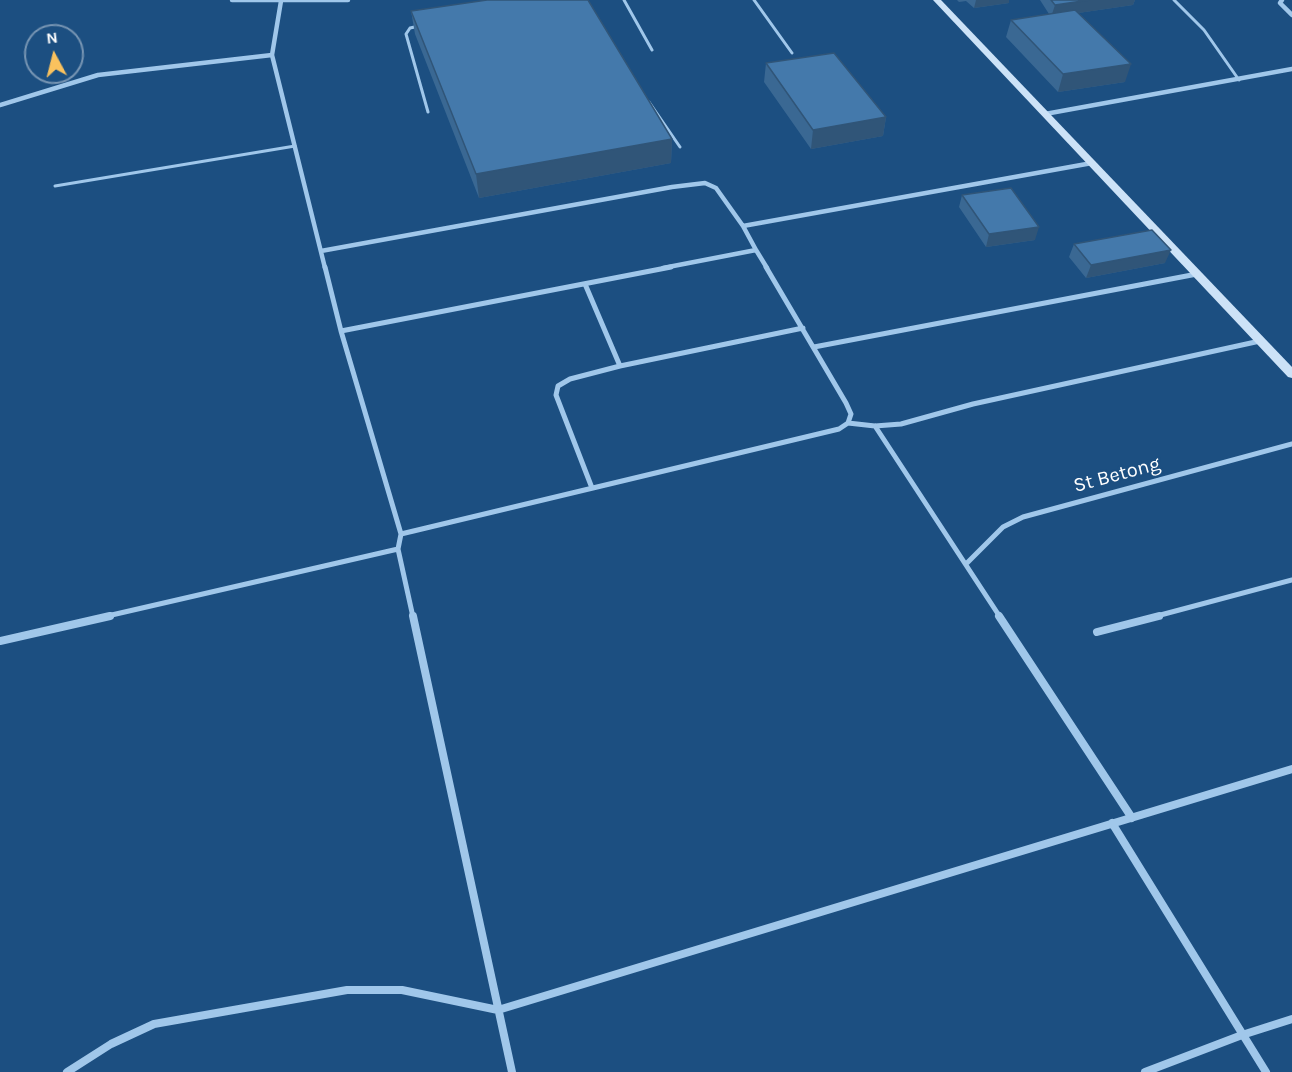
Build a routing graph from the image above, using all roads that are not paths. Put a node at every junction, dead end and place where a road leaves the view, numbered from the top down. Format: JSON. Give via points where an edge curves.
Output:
{"nodes":[{"id":1,"x":232,"y":0,"type":"edge"},
{"id":2,"x":348,"y":0,"type":"edge"},
{"id":3,"x":624,"y":0,"type":"edge"},
{"id":4,"x":754,"y":0,"type":"edge"},
{"id":5,"x":937,"y":0,"type":"edge"},
{"id":6,"x":1174,"y":0,"type":"edge"},
{"id":7,"x":1282,"y":0,"type":"edge"},
{"id":8,"x":281,"y":1,"type":"edge"},
{"id":9,"x":1292,"y":15,"type":"edge"},
{"id":10,"x":420,"y":25,"type":"edge"},
{"id":11,"x":652,"y":50,"type":"dead end"},
{"id":12,"x":792,"y":54,"type":"dead end"},
{"id":13,"x":272,"y":55,"type":"junction"},
{"id":14,"x":1292,"y":69,"type":"edge"},
{"id":15,"x":1239,"y":80,"type":"junction"},
{"id":16,"x":646,"y":98,"type":"edge"},
{"id":17,"x":0,"y":105,"type":"edge"},
{"id":18,"x":428,"y":112,"type":"dead end"},
{"id":19,"x":1045,"y":114,"type":"junction"},
{"id":20,"x":295,"y":146,"type":"junction"},
{"id":21,"x":680,"y":147,"type":"dead end"},
{"id":22,"x":1092,"y":163,"type":"junction"},
{"id":23,"x":55,"y":186,"type":"dead end"},
{"id":24,"x":743,"y":226,"type":"junction"},
{"id":25,"x":321,"y":250,"type":"junction"},
{"id":26,"x":756,"y":250,"type":"junction"},
{"id":27,"x":1197,"y":274,"type":"junction"},
{"id":28,"x":585,"y":284,"type":"junction"},
{"id":29,"x":803,"y":328,"type":"junction"},
{"id":30,"x":341,"y":332,"type":"junction"},
{"id":31,"x":1260,"y":341,"type":"junction"},
{"id":32,"x":814,"y":347,"type":"junction"},
{"id":33,"x":620,"y":366,"type":"junction"},
{"id":34,"x":1292,"y":374,"type":"edge"},
{"id":35,"x":848,"y":423,"type":"junction"},
{"id":36,"x":875,"y":426,"type":"junction"},
{"id":37,"x":1292,"y":444,"type":"edge"},
{"id":38,"x":592,"y":488,"type":"junction"},
{"id":39,"x":401,"y":534,"type":"junction"},
{"id":40,"x":398,"y":549,"type":"junction"},
{"id":41,"x":966,"y":564,"type":"junction"},
{"id":42,"x":1292,"y":580,"type":"edge"},
{"id":43,"x":1097,"y":632,"type":"dead end"},
{"id":44,"x":0,"y":641,"type":"edge"},
{"id":45,"x":1292,"y":769,"type":"edge"},
{"id":46,"x":1132,"y":818,"type":"junction"},
{"id":47,"x":1112,"y":823,"type":"junction"},
{"id":48,"x":498,"y":1010,"type":"junction"},
{"id":49,"x":1292,"y":1019,"type":"edge"},
{"id":50,"x":1242,"y":1035,"type":"junction"},
{"id":51,"x":67,"y":1072,"type":"edge"},
{"id":52,"x":512,"y":1072,"type":"edge"},
{"id":53,"x":1145,"y":1072,"type":"edge"},
{"id":54,"x":1266,"y":1072,"type":"edge"}],
"edges":[{"from":1,"to":8,"type":"street"},
{"from":2,"to":8,"type":"street"},
{"from":3,"to":11,"type":"lane"},
{"from":4,"to":12,"type":"lane"},
{"from":5,"to":19,"type":"street"},
{"from":6,"to":15,"type":"lane","via":[[1204,30]]},
{"from":7,"to":9,"type":"street","via":[[1280,3]]},
{"from":8,"to":13,"type":"street"},
{"from":10,"to":18,"type":"lane","via":[[405,34]]},
{"from":13,"to":17,"type":"street","via":[[98,75]]},
{"from":13,"to":20,"type":"street"},
{"from":14,"to":15,"type":"street"},
{"from":15,"to":19,"type":"street"},
{"from":16,"to":21,"type":"lane"},
{"from":19,"to":22,"type":"street"},
{"from":20,"to":23,"type":"lane"},
{"from":20,"to":25,"type":"street"},
{"from":22,"to":24,"type":"street"},
{"from":22,"to":27,"type":"street"},
{"from":24,"to":25,"type":"street","via":[[716,188],[705,183]]},
{"from":24,"to":26,"type":"street"},
{"from":25,"to":30,"type":"street"},
{"from":26,"to":28,"type":"street"},
{"from":26,"to":29,"type":"street"},
{"from":27,"to":31,"type":"street"},
{"from":27,"to":32,"type":"street"},
{"from":28,"to":30,"type":"street"},
{"from":28,"to":33,"type":"street"},
{"from":29,"to":32,"type":"street"},
{"from":29,"to":33,"type":"street"},
{"from":30,"to":39,"type":"street"},
{"from":31,"to":34,"type":"street"},
{"from":31,"to":36,"type":"street","via":[[973,404],[901,424]]},
{"from":32,"to":35,"type":"street","via":[[851,414]]},
{"from":33,"to":38,"type":"street","via":[[558,386],[556,395]]},
{"from":35,"to":36,"type":"street"},
{"from":35,"to":38,"type":"street","via":[[839,429]]},
{"from":36,"to":41,"type":"street"},
{"from":37,"to":41,"type":"street","name":"St Betong","via":[[1023,518],[1003,527]]},
{"from":38,"to":39,"type":"street"},
{"from":39,"to":40,"type":"street"},
{"from":40,"to":44,"type":"street"},
{"from":40,"to":48,"type":"street"},
{"from":41,"to":46,"type":"street"},
{"from":42,"to":43,"type":"street"},
{"from":45,"to":46,"type":"street"},
{"from":46,"to":47,"type":"street"},
{"from":47,"to":48,"type":"street"},
{"from":47,"to":50,"type":"street"},
{"from":48,"to":51,"type":"street","via":[[402,990],[347,990],[153,1024],[111,1044]]},
{"from":48,"to":52,"type":"street"},
{"from":49,"to":50,"type":"street"},
{"from":50,"to":53,"type":"street"},
{"from":50,"to":54,"type":"street"}]}
